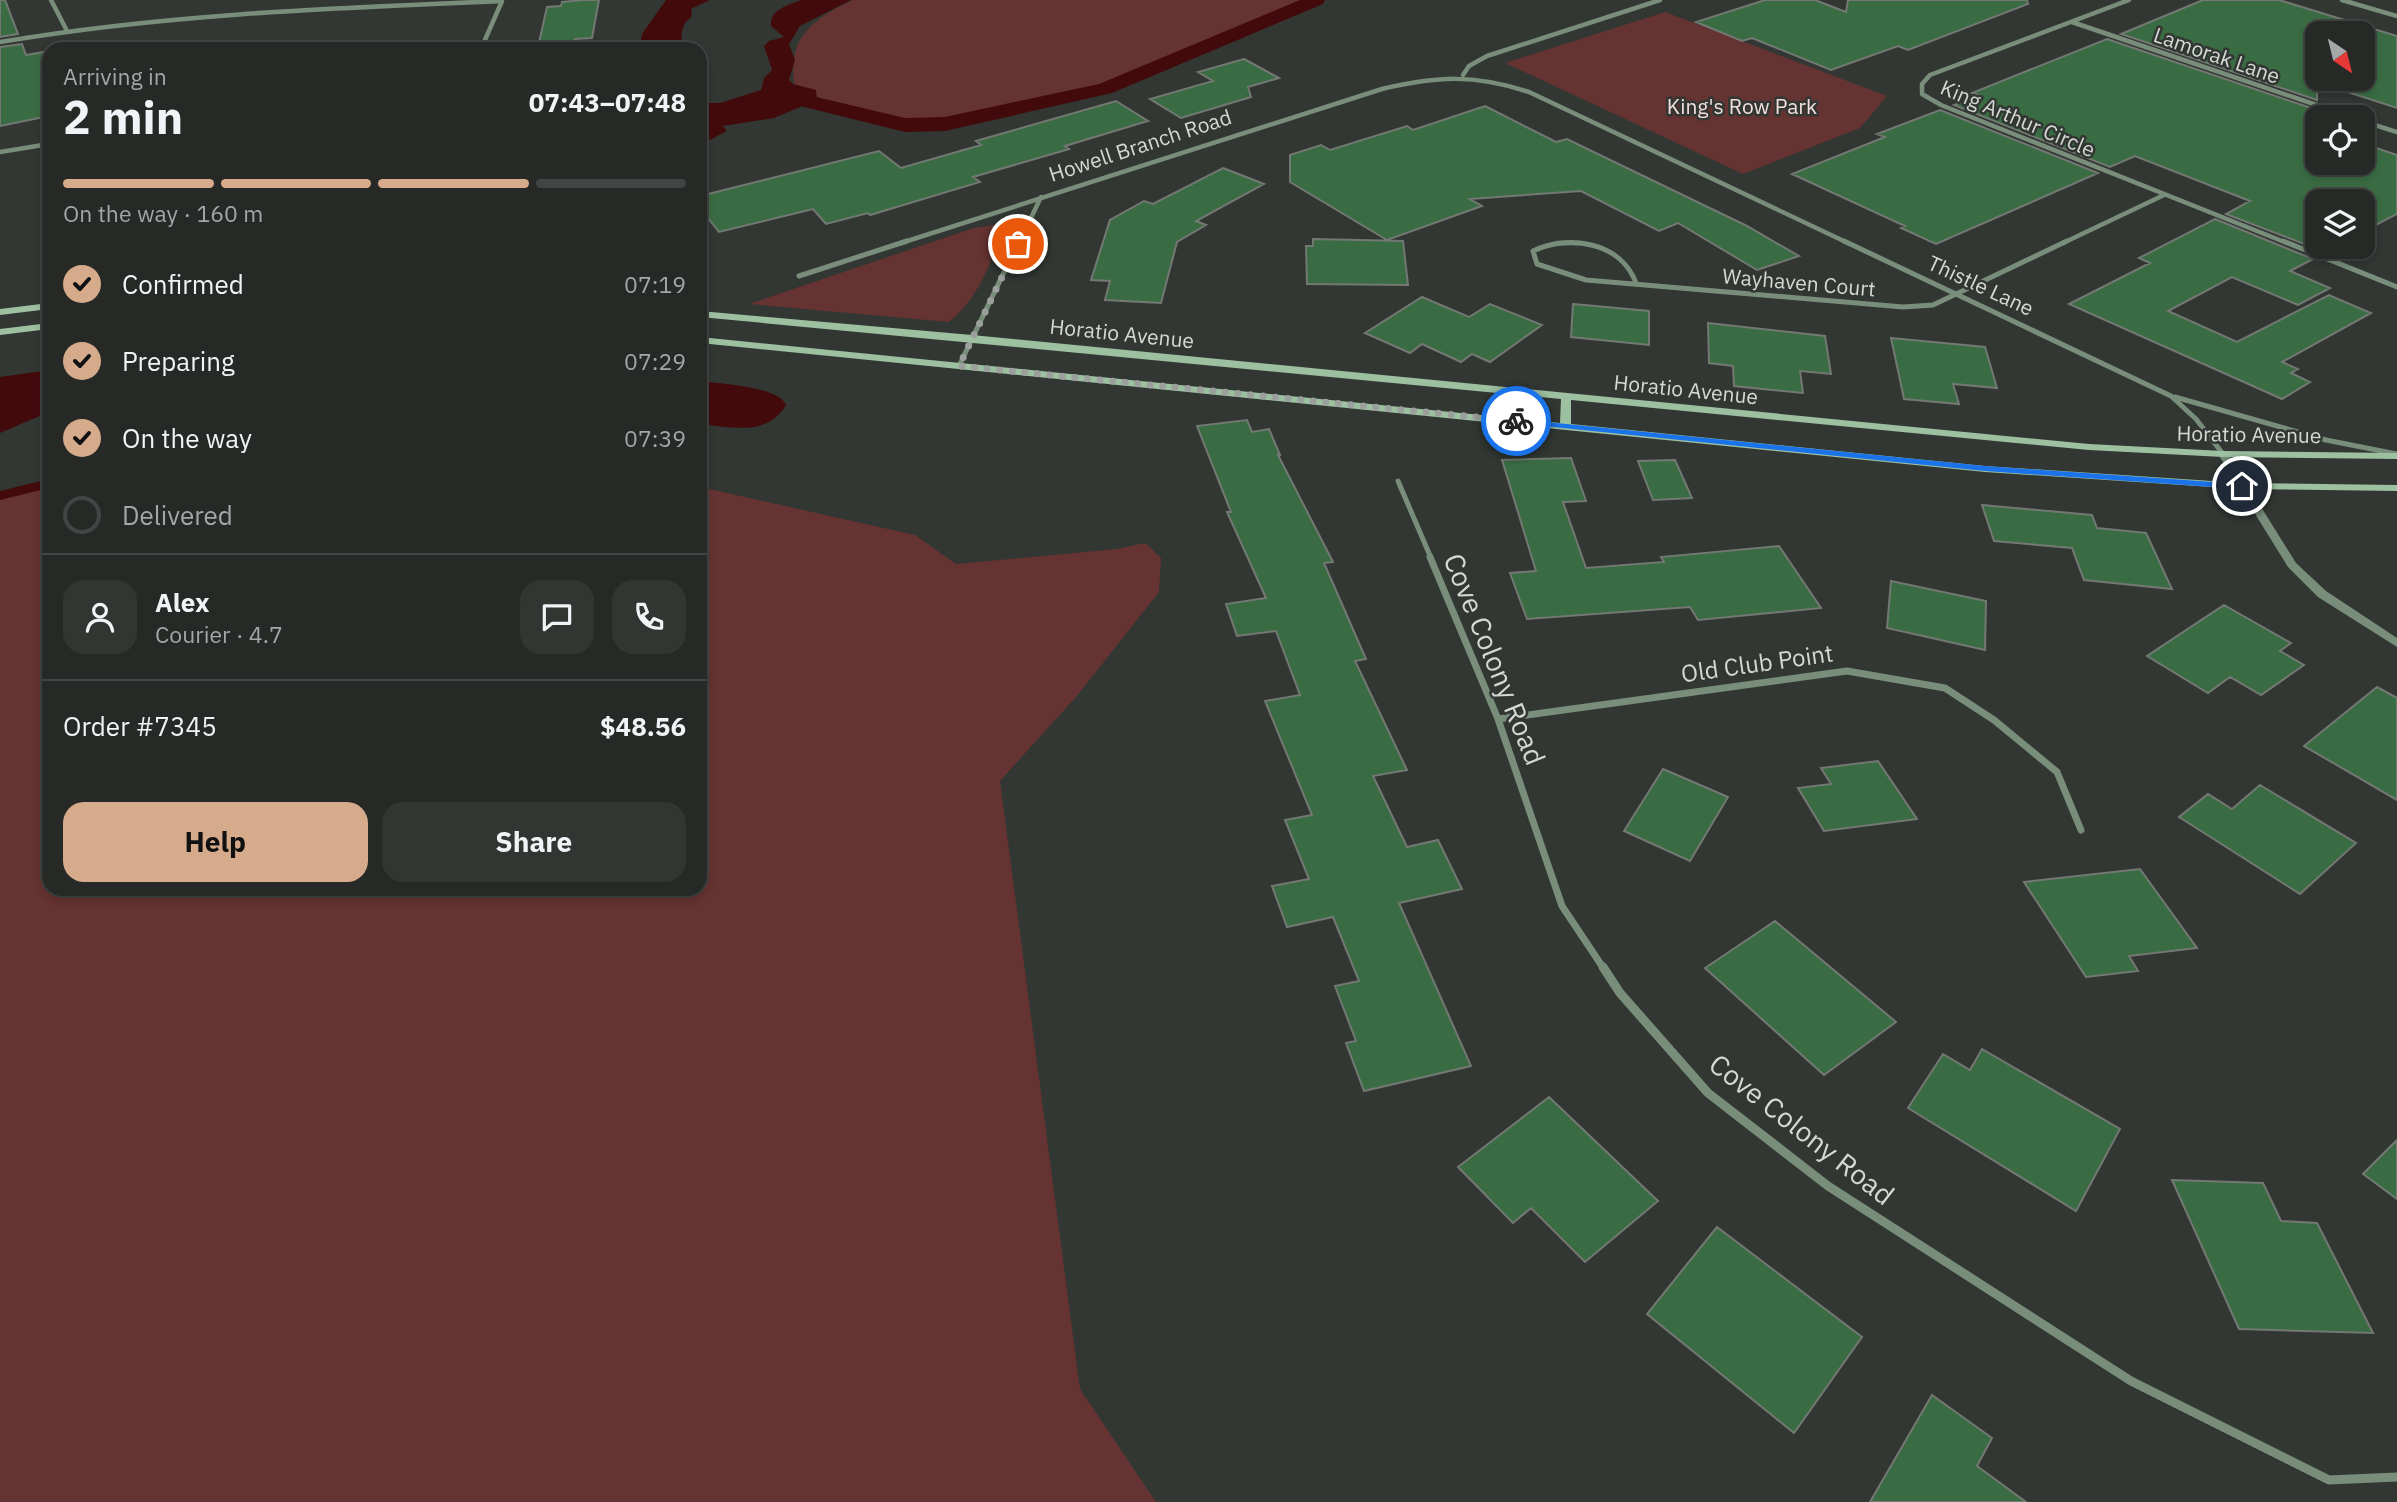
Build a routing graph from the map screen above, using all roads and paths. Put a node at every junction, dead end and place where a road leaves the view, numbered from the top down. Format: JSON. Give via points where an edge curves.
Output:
{"nodes":[{"id":1,"x":51,"y":0,"type":"edge"},
{"id":2,"x":1660,"y":0,"type":"edge"},
{"id":3,"x":2129,"y":0,"type":"edge"},
{"id":4,"x":2342,"y":0,"type":"edge"},
{"id":5,"x":502,"y":1,"type":"edge"},
{"id":6,"x":2397,"y":16,"type":"edge"},
{"id":7,"x":2072,"y":22,"type":"junction"},
{"id":8,"x":66,"y":29,"type":"junction"},
{"id":9,"x":0,"y":42,"type":"edge"},
{"id":10,"x":484,"y":42,"type":"edge"},
{"id":11,"x":1463,"y":75,"type":"junction"},
{"id":12,"x":2317,"y":105,"type":"edge"},
{"id":13,"x":2375,"y":125,"type":"edge"},
{"id":14,"x":2397,"y":132,"type":"edge"},
{"id":15,"x":42,"y":145,"type":"edge"},
{"id":16,"x":0,"y":152,"type":"edge"},
{"id":17,"x":2164,"y":195,"type":"junction"},
{"id":18,"x":1041,"y":197,"type":"junction"},
{"id":19,"x":799,"y":276,"type":"dead end"},
{"id":20,"x":1636,"y":283,"type":"junction"},
{"id":21,"x":2397,"y":287,"type":"edge"},
{"id":22,"x":1958,"y":295,"type":"junction"},
{"id":23,"x":42,"y":307,"type":"edge"},
{"id":24,"x":0,"y":312,"type":"edge"},
{"id":25,"x":707,"y":315,"type":"edge"},
{"id":26,"x":42,"y":327,"type":"edge"},
{"id":27,"x":0,"y":332,"type":"edge"},
{"id":28,"x":972,"y":338,"type":"junction"},
{"id":29,"x":707,"y":341,"type":"edge"},
{"id":30,"x":959,"y":366,"type":"junction"},
{"id":31,"x":2171,"y":396,"type":"junction"},
{"id":32,"x":1566,"y":397,"type":"junction"},
{"id":33,"x":1565,"y":426,"type":"junction"},
{"id":34,"x":2223,"y":454,"type":"junction"},
{"id":35,"x":2397,"y":455,"type":"edge"},
{"id":36,"x":1398,"y":481,"type":"dead end"},
{"id":37,"x":2242,"y":486,"type":"junction"},
{"id":38,"x":2397,"y":488,"type":"edge"},
{"id":39,"x":2397,"y":643,"type":"edge"},
{"id":40,"x":1498,"y":719,"type":"junction"},
{"id":41,"x":2081,"y":830,"type":"dead end"},
{"id":42,"x":2397,"y":1477,"type":"edge"}],
"edges":[{"from":1,"to":8,"type":"street"},
{"from":2,"to":11,"type":"street","via":[[1487,56],[1469,65]]},
{"from":3,"to":7,"type":"street","name":"King Arthur Circle"},
{"from":4,"to":6,"type":"street"},
{"from":5,"to":8,"type":"street","via":[[197,15]]},
{"from":5,"to":10,"type":"street"},
{"from":7,"to":12,"type":"street","name":"Lamorak Lane"},
{"from":7,"to":17,"type":"street","name":"King Arthur Circle","via":[[1930,75],[1922,84],[1922,94]]},
{"from":8,"to":9,"type":"street"},
{"from":11,"to":18,"type":"street","name":"Howell Branch Road","via":[[1382,89]]},
{"from":11,"to":22,"type":"street","name":"Thistle Lane","via":[[1529,92]]},
{"from":13,"to":14,"type":"street"},
{"from":15,"to":16,"type":"street"},
{"from":17,"to":21,"type":"street","name":"King Arthur Circle"},
{"from":17,"to":22,"type":"street"},
{"from":18,"to":19,"type":"street"},
{"from":18,"to":28,"type":"street","name":"Howell Branch Road"},
{"from":20,"to":20,"type":"street","name":"Wayhaven Court","via":[[1553,273],[1537,264],[1533,251],[1544,243],[1568,240],[1592,244],[1617,257],[1633,272]]},
{"from":20,"to":22,"type":"street","name":"Wayhaven Court","via":[[1903,307],[1933,305]]},
{"from":22,"to":31,"type":"street","name":"Thistle Lane"},
{"from":23,"to":24,"type":"main road"},
{"from":25,"to":28,"type":"main road"},
{"from":26,"to":27,"type":"main road"},
{"from":28,"to":30,"type":"street","name":"Howell Branch Road"},
{"from":28,"to":32,"type":"main road","name":"Horatio Avenue"},
{"from":29,"to":30,"type":"main road"},
{"from":30,"to":33,"type":"main road","name":"Horatio Avenue"},
{"from":31,"to":34,"type":"street","name":"Thistle Lane"},
{"from":31,"to":35,"type":"street"},
{"from":32,"to":33,"type":"main road"},
{"from":32,"to":34,"type":"main road","name":"Horatio Avenue","via":[[2063,445]]},
{"from":33,"to":37,"type":"main road","name":"Horatio Avenue","via":[[1985,469]]},
{"from":34,"to":35,"type":"main road","name":"Horatio Avenue"},
{"from":34,"to":37,"type":"street","name":"Thistle Lane"},
{"from":36,"to":40,"type":"street","name":"Cove Colony Road"},
{"from":37,"to":38,"type":"main road","name":"Horatio Avenue"},
{"from":37,"to":39,"type":"street","name":"Thistle Lane","via":[[2292,565],[2322,594]]},
{"from":40,"to":41,"type":"street","name":"Old Club Point","via":[[1847,671],[1945,688],[1994,720],[2057,772]]},
{"from":40,"to":42,"type":"street","name":"Cove Colony Road","via":[[1562,905],[1620,993],[1708,1093],[1828,1186],[2131,1381],[2329,1480]]}]}
